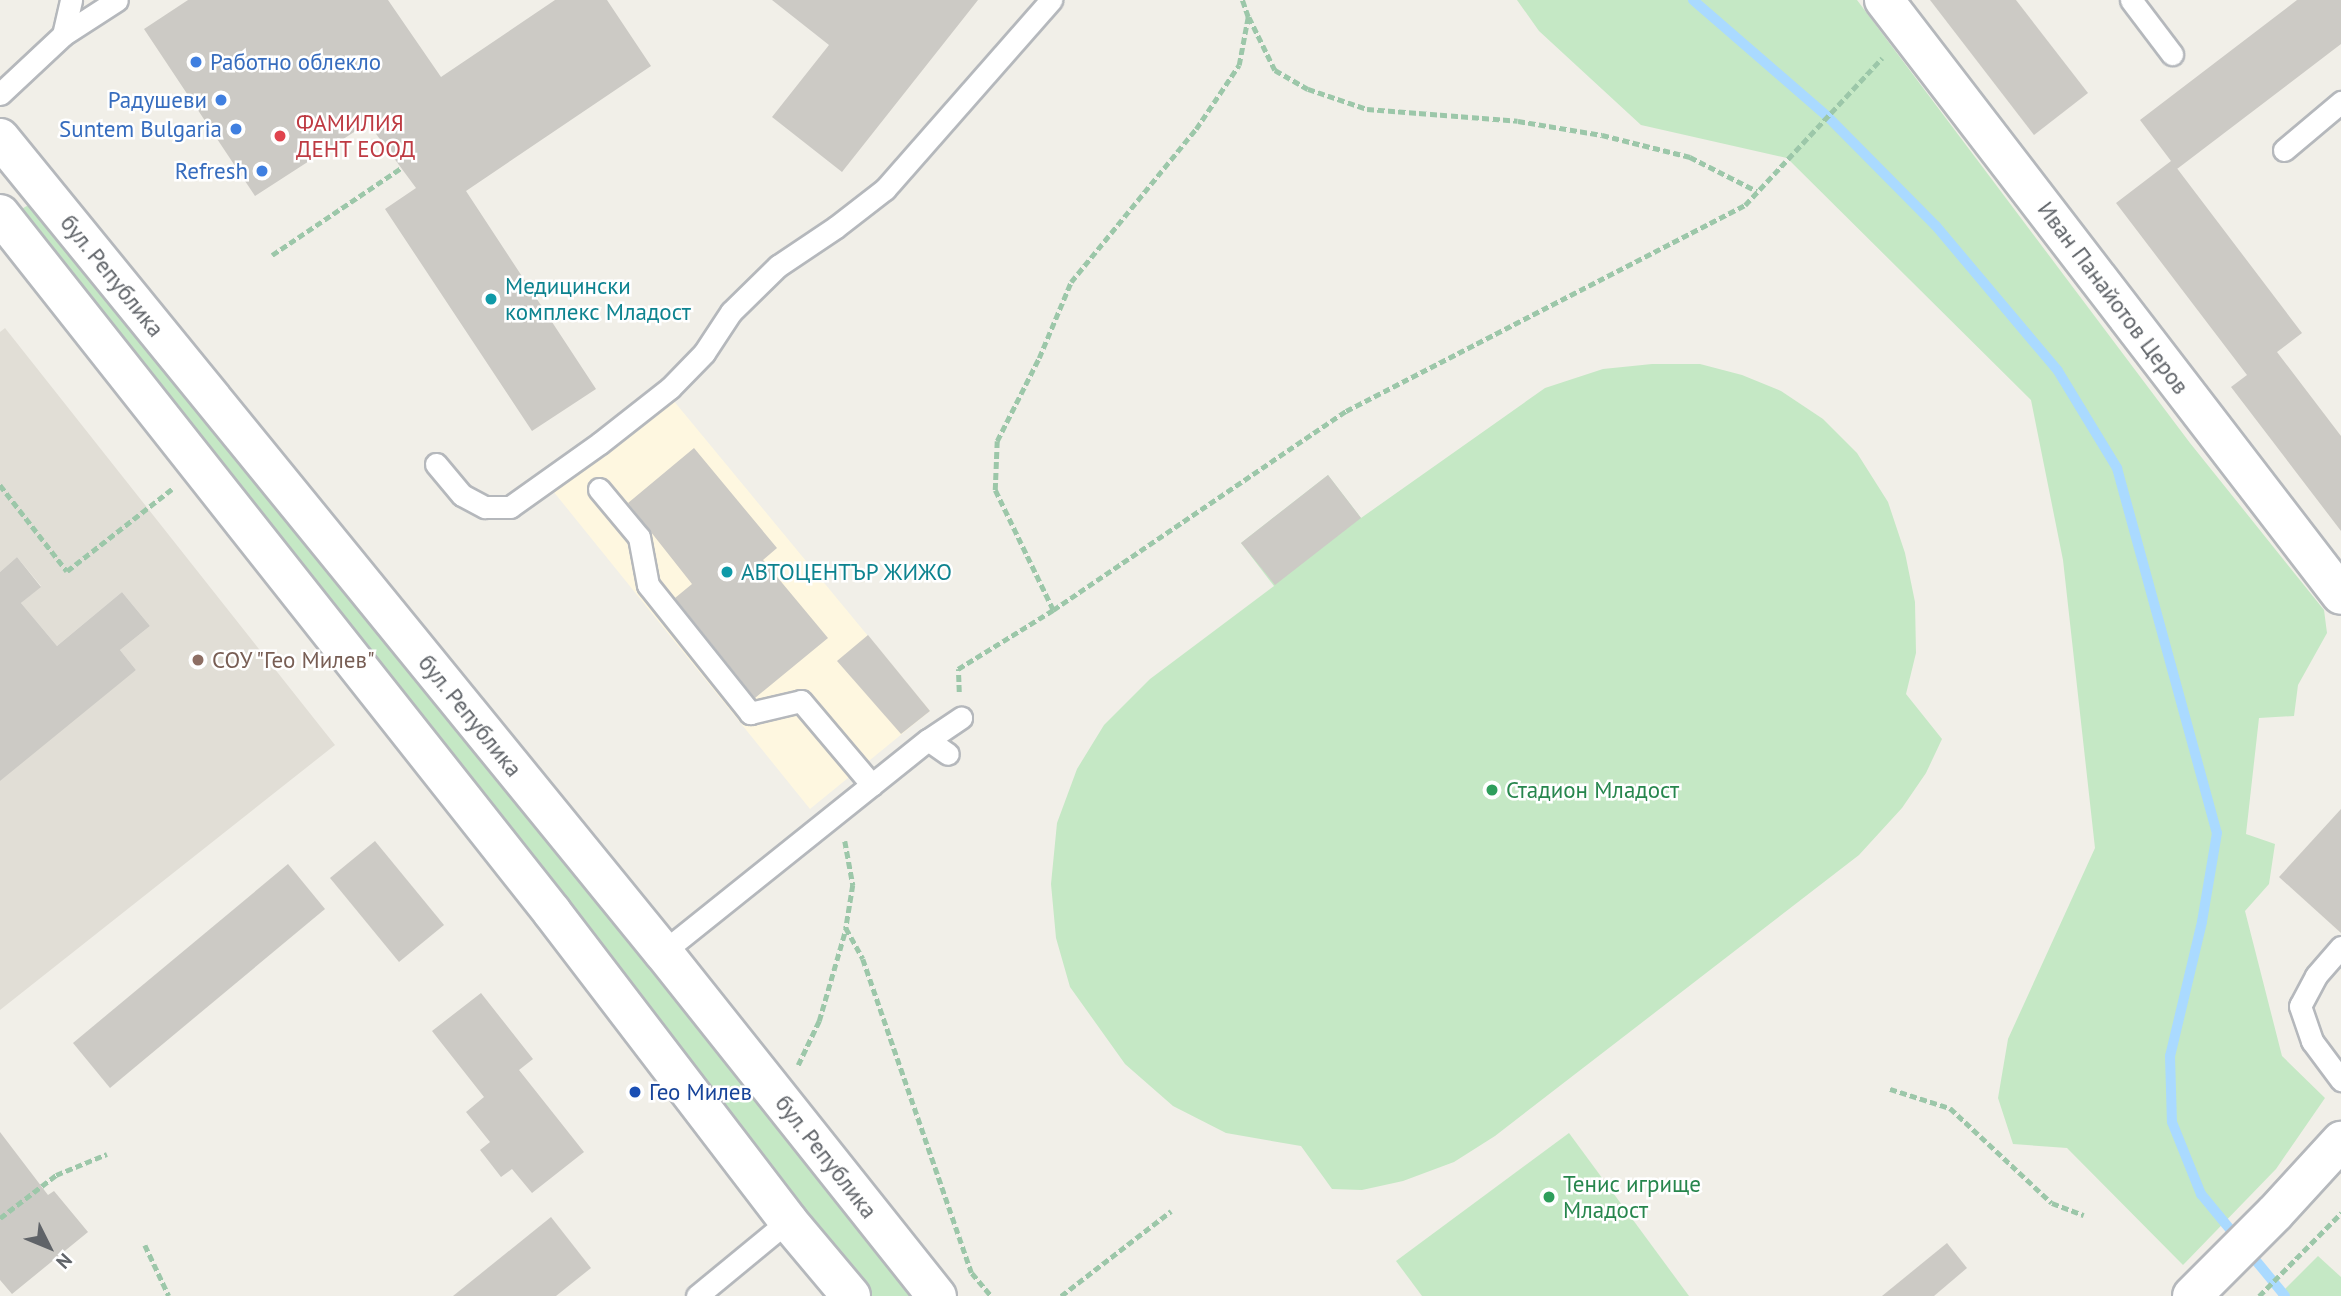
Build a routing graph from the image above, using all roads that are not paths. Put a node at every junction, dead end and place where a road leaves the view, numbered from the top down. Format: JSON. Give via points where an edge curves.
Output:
{"nodes":[{"id":1,"x":71,"y":0,"type":"edge"},
{"id":2,"x":117,"y":0,"type":"edge"},
{"id":3,"x":1051,"y":0,"type":"edge"},
{"id":4,"x":1884,"y":0,"type":"edge"},
{"id":5,"x":2131,"y":0,"type":"edge"},
{"id":6,"x":63,"y":35,"type":"junction"},
{"id":7,"x":2172,"y":54,"type":"dead end"},
{"id":8,"x":0,"y":93,"type":"edge"},
{"id":9,"x":2341,"y":102,"type":"edge"},
{"id":10,"x":0,"y":138,"type":"edge"},
{"id":11,"x":2284,"y":150,"type":"dead end"},
{"id":12,"x":0,"y":214,"type":"edge"},
{"id":13,"x":436,"y":464,"type":"dead end"},
{"id":14,"x":599,"y":489,"type":"dead end"},
{"id":15,"x":2341,"y":596,"type":"edge"},
{"id":16,"x":961,"y":718,"type":"road end"},
{"id":17,"x":928,"y":740,"type":"junction"},
{"id":18,"x":948,"y":754,"type":"dead end"},
{"id":19,"x":872,"y":785,"type":"junction"},
{"id":20,"x":2341,"y":947,"type":"edge"},
{"id":21,"x":663,"y":952,"type":"junction"},
{"id":22,"x":2341,"y":1080,"type":"edge"},
{"id":23,"x":2341,"y":1142,"type":"edge"},
{"id":24,"x":788,"y":1221,"type":"junction"},
{"id":25,"x":2197,"y":1290,"type":"edge"},
{"id":26,"x":697,"y":1296,"type":"edge"},
{"id":27,"x":852,"y":1296,"type":"edge"},
{"id":28,"x":937,"y":1296,"type":"edge"}],
"edges":[{"from":1,"to":6,"type":"lane"},
{"from":2,"to":6,"type":"lane"},
{"from":3,"to":13,"type":"lane","via":[[885,189],[778,266],[731,312],[704,353],[670,388],[600,443],[510,507],[485,507],[462,495]]},
{"from":4,"to":15,"type":"street","name":"Иван Панайотов Церов"},
{"from":5,"to":7,"type":"lane"},
{"from":6,"to":8,"type":"lane"},
{"from":9,"to":11,"type":"lane"},
{"from":10,"to":21,"type":"street","name":"бул. Република"},
{"from":12,"to":24,"type":"street","via":[[552,912]]},
{"from":14,"to":19,"type":"lane","via":[[639,537],[648,585],[750,713],[801,701]]},
{"from":16,"to":17,"type":"lane"},
{"from":17,"to":18,"type":"lane"},
{"from":17,"to":19,"type":"lane"},
{"from":19,"to":21,"type":"lane"},
{"from":20,"to":22,"type":"lane","via":[[2316,976],[2301,1006],[2312,1041]]},
{"from":21,"to":28,"type":"street","name":"бул. Република"},
{"from":23,"to":25,"type":"street"},
{"from":24,"to":26,"type":"lane"},
{"from":24,"to":27,"type":"street"}]}
